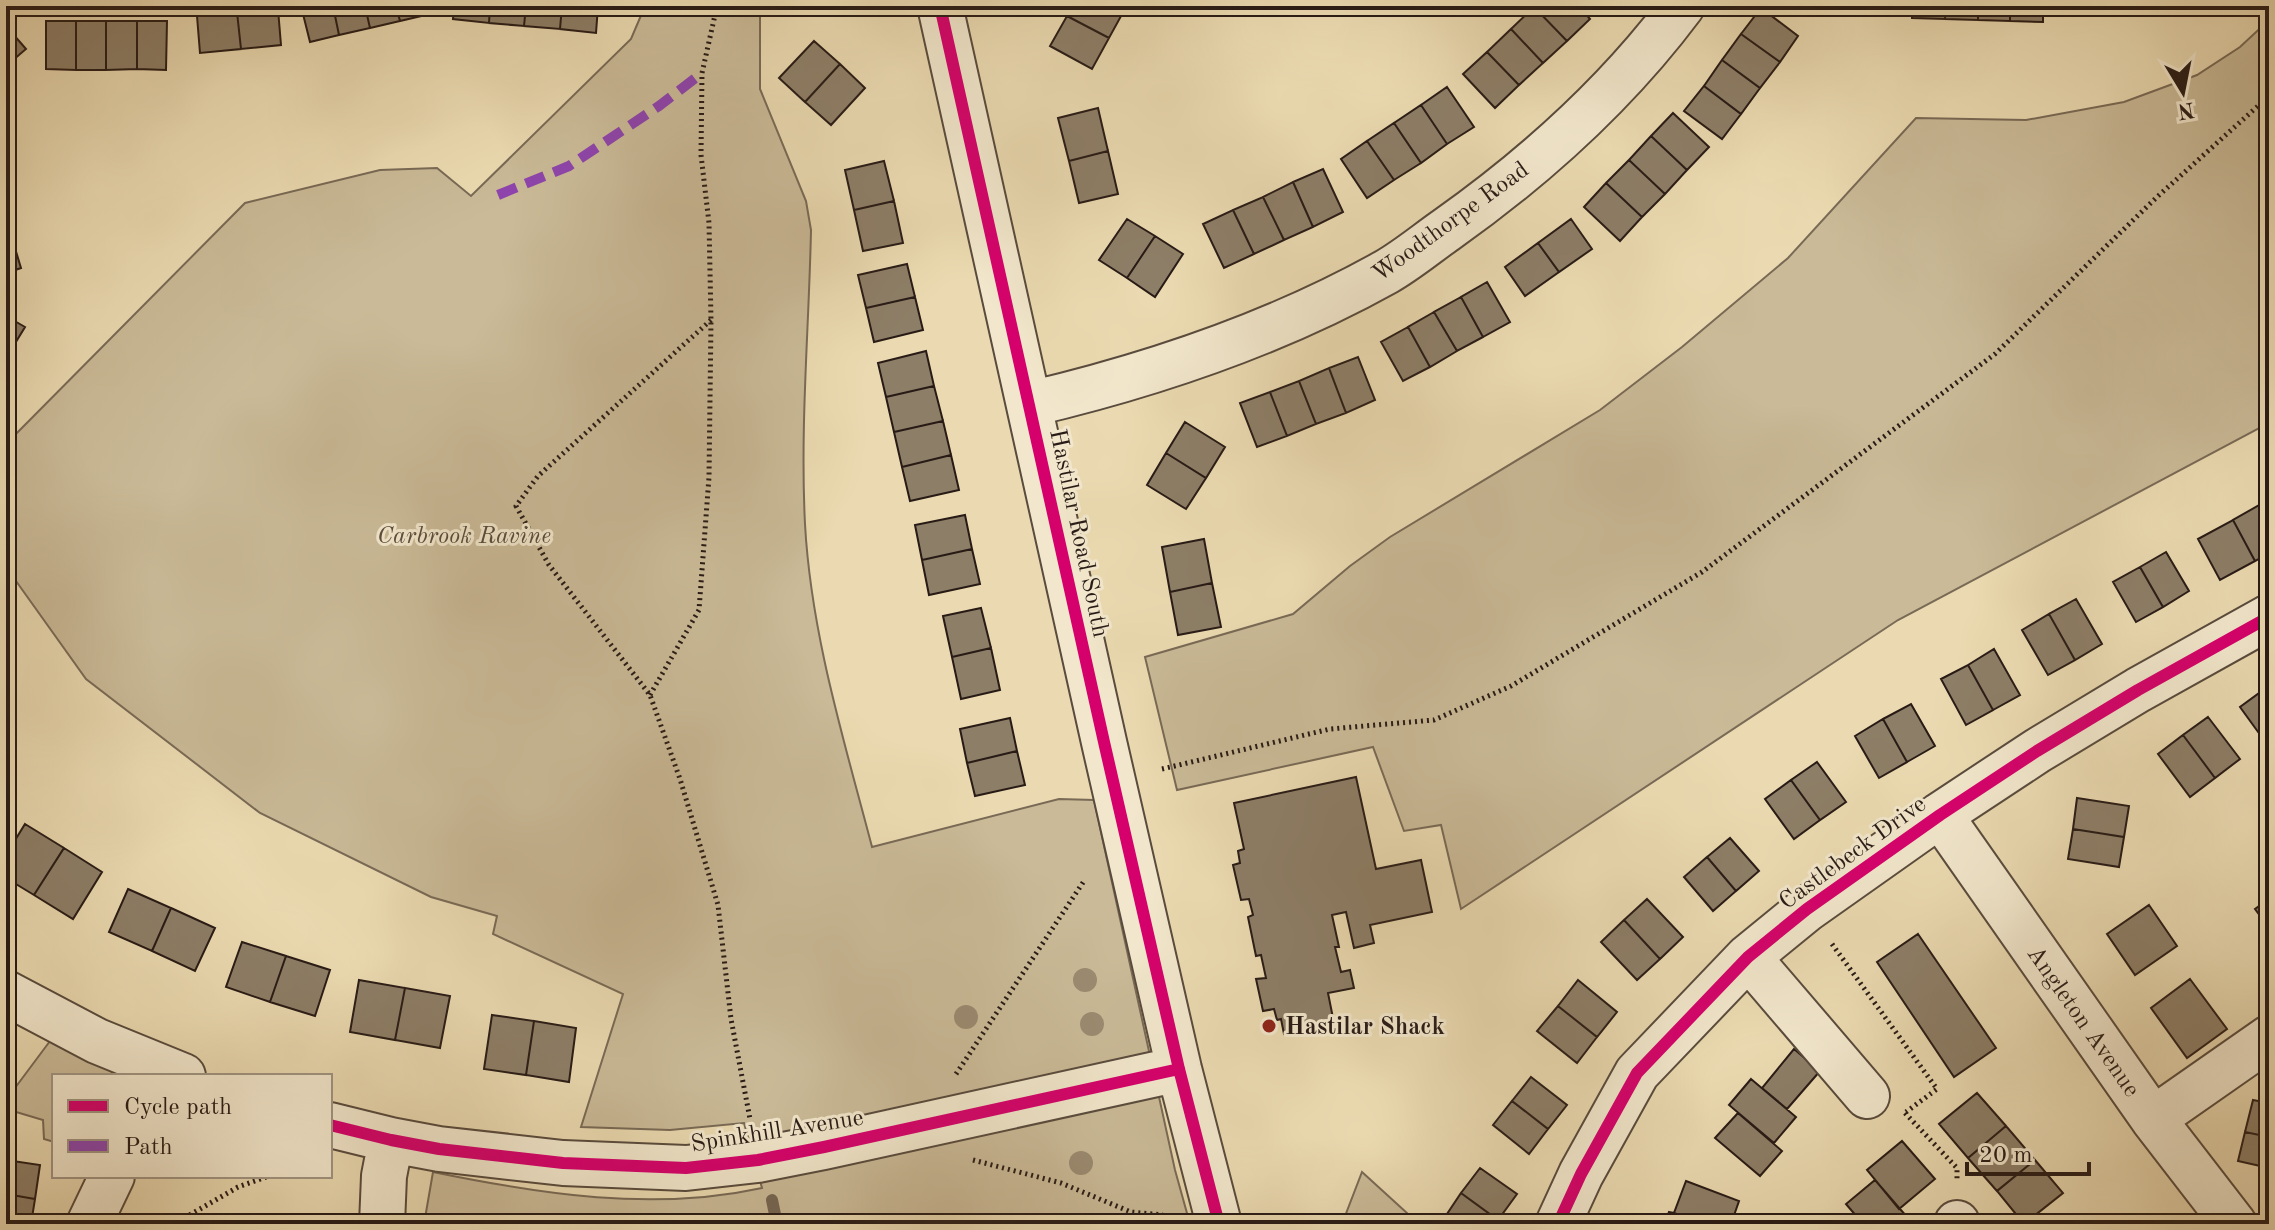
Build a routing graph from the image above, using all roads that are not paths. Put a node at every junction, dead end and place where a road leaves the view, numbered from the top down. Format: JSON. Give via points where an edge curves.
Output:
{"nodes":[{"id":1,"x":940,"y":6,"type":"edge"},
{"id":2,"x":1682,"y":6,"type":"edge"},
{"id":3,"x":1030,"y":404,"type":"junction"},
{"id":4,"x":2269,"y":617,"type":"edge"},
{"id":5,"x":1940,"y":815,"type":"junction"},
{"id":6,"x":1748,"y":957,"type":"junction"},
{"id":7,"x":6,"y":993,"type":"edge"},
{"id":8,"x":2269,"y":1038,"type":"edge"},
{"id":9,"x":1179,"y":1069,"type":"junction"},
{"id":10,"x":164,"y":1073,"type":"edge"},
{"id":11,"x":1886,"y":1104,"type":"road end"},
{"id":12,"x":2153,"y":1119,"type":"junction"},
{"id":13,"x":332,"y":1125,"type":"edge"},
{"id":14,"x":391,"y":1140,"type":"junction"},
{"id":15,"x":111,"y":1178,"type":"edge"},
{"id":16,"x":89,"y":1224,"type":"edge"},
{"id":17,"x":382,"y":1224,"type":"edge"},
{"id":18,"x":1219,"y":1224,"type":"edge"},
{"id":19,"x":1558,"y":1224,"type":"edge"},
{"id":20,"x":2234,"y":1224,"type":"edge"}],
"edges":[{"from":1,"to":3,"type":"street","name":"Hastilar Road South"},
{"from":2,"to":3,"type":"street","name":"Woodthorpe Road","via":[[1575,128],[1388,271],[1277,325],[1190,359]]},
{"from":3,"to":9,"type":"street","name":"Hastilar Road South"},
{"from":4,"to":5,"type":"street","name":"Castlebeck Drive","via":[[2126,697]]},
{"from":5,"to":6,"type":"street","name":"Castlebeck Drive"},
{"from":5,"to":12,"type":"street","name":"Angleton Avenue"},
{"from":6,"to":11,"type":"street"},
{"from":6,"to":19,"type":"street","name":"Castlebeck Drive","via":[[1637,1073]]},
{"from":7,"to":10,"type":"street"},
{"from":8,"to":12,"type":"street"},
{"from":9,"to":14,"type":"street","name":"Spinkhill Avenue","via":[[824,1147],[686,1168],[563,1163]]},
{"from":9,"to":18,"type":"street","name":"Hastilar Road South"},
{"from":12,"to":20,"type":"street","name":"Angleton Avenue"},
{"from":13,"to":14,"type":"street","name":"Spinkhill Avenue"},
{"from":14,"to":17,"type":"street"},
{"from":15,"to":16,"type":"street"}]}
